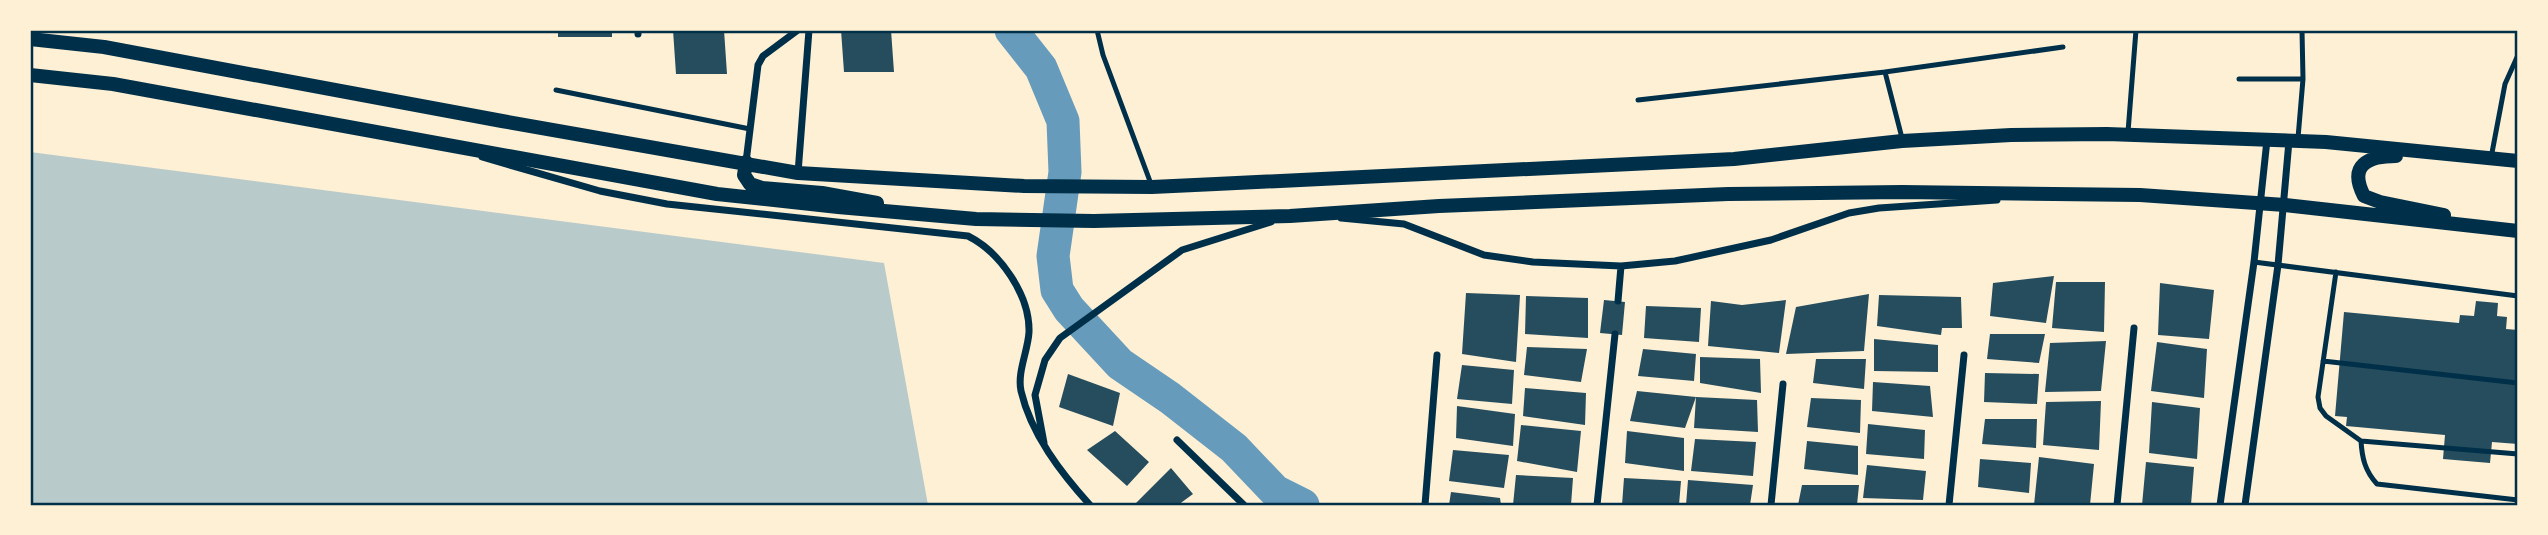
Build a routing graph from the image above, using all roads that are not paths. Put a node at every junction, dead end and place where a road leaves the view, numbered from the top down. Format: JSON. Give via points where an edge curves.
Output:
{"nodes":[{"id":1,"x":798,"y":30,"type":"edge"},
{"id":2,"x":809,"y":30,"type":"edge"},
{"id":3,"x":1097,"y":30,"type":"edge"},
{"id":4,"x":2136,"y":30,"type":"edge"},
{"id":5,"x":2302,"y":30,"type":"edge"},
{"id":6,"x":30,"y":39,"type":"edge"},
{"id":7,"x":2063,"y":47,"type":"dead end"},
{"id":8,"x":2518,"y":55,"type":"edge"},
{"id":9,"x":1885,"y":72,"type":"junction"},
{"id":10,"x":30,"y":75,"type":"edge"},
{"id":11,"x":2239,"y":79,"type":"dead end"},
{"id":12,"x":2303,"y":79,"type":"junction"},
{"id":13,"x":556,"y":90,"type":"dead end"},
{"id":14,"x":1638,"y":100,"type":"dead end"},
{"id":15,"x":750,"y":130,"type":"junction"},
{"id":16,"x":2128,"y":135,"type":"junction"},
{"id":17,"x":2267,"y":140,"type":"junction"},
{"id":18,"x":1902,"y":141,"type":"junction"},
{"id":19,"x":2293,"y":141,"type":"junction"},
{"id":20,"x":448,"y":147,"type":"junction"},
{"id":21,"x":2485,"y":157,"type":"junction"},
{"id":22,"x":2518,"y":161,"type":"edge"},
{"id":23,"x":746,"y":162,"type":"junction"},
{"id":24,"x":799,"y":173,"type":"junction"},
{"id":25,"x":1152,"y":187,"type":"junction"},
{"id":26,"x":2071,"y":194,"type":"junction"},
{"id":27,"x":2261,"y":203,"type":"junction"},
{"id":28,"x":2285,"y":205,"type":"junction"},
{"id":29,"x":1290,"y":216,"type":"junction"},
{"id":30,"x":976,"y":219,"type":"junction"},
{"id":31,"x":2503,"y":229,"type":"junction"},
{"id":32,"x":2518,"y":231,"type":"edge"},
{"id":33,"x":2255,"y":262,"type":"junction"},
{"id":34,"x":2278,"y":265,"type":"junction"},
{"id":35,"x":1621,"y":266,"type":"junction"},
{"id":36,"x":2336,"y":272,"type":"junction"},
{"id":37,"x":2518,"y":296,"type":"edge"},
{"id":38,"x":1618,"y":302,"type":"dead end"},
{"id":39,"x":2134,"y":328,"type":"dead end"},
{"id":40,"x":1615,"y":334,"type":"dead end"},
{"id":41,"x":1437,"y":355,"type":"dead end"},
{"id":42,"x":1964,"y":355,"type":"dead end"},
{"id":43,"x":2323,"y":362,"type":"junction"},
{"id":44,"x":2518,"y":383,"type":"edge"},
{"id":45,"x":1783,"y":384,"type":"dead end"},
{"id":46,"x":1177,"y":440,"type":"dead end"},
{"id":47,"x":2361,"y":441,"type":"junction"},
{"id":48,"x":1044,"y":443,"type":"junction"},
{"id":49,"x":2518,"y":454,"type":"edge"},
{"id":50,"x":2518,"y":500,"type":"edge"},
{"id":51,"x":1090,"y":505,"type":"edge"},
{"id":52,"x":1244,"y":505,"type":"edge"},
{"id":53,"x":1425,"y":505,"type":"edge"},
{"id":54,"x":1597,"y":505,"type":"edge"},
{"id":55,"x":1771,"y":505,"type":"edge"},
{"id":56,"x":1949,"y":505,"type":"edge"},
{"id":57,"x":2117,"y":505,"type":"edge"},
{"id":58,"x":2220,"y":505,"type":"edge"},
{"id":59,"x":2245,"y":505,"type":"edge"}],
"edges":[{"from":1,"to":15,"type":"street","via":[[758,65]]},
{"from":2,"to":24,"type":"street"},
{"from":3,"to":25,"type":"lane"},
{"from":4,"to":16,"type":"lane"},
{"from":5,"to":12,"type":"lane"},
{"from":6,"to":23,"type":"main road","via":[[104,47]]},
{"from":7,"to":9,"type":"lane"},
{"from":8,"to":21,"type":"lane"},
{"from":9,"to":14,"type":"lane"},
{"from":9,"to":18,"type":"lane"},
{"from":10,"to":20,"type":"main road","via":[[113,84]]},
{"from":11,"to":12,"type":"lane"},
{"from":12,"to":19,"type":"lane"},
{"from":13,"to":15,"type":"lane"},
{"from":15,"to":23,"type":"street"},
{"from":16,"to":17,"type":"main road"},
{"from":16,"to":18,"type":"main road"},
{"from":17,"to":19,"type":"main road"},
{"from":17,"to":27,"type":"street"},
{"from":18,"to":25,"type":"main road","via":[[1734,159]]},
{"from":19,"to":21,"type":"main road"},
{"from":19,"to":28,"type":"street"},
{"from":20,"to":30,"type":"main road","via":[[717,194]]},
{"from":20,"to":48,"type":"street","via":[[587,188],[667,204],[968,236],[996,258],[1026,309],[1029,332],[1020,387]]},
{"from":21,"to":22,"type":"main road"},
{"from":21,"to":31,"type":"main road","via":[[2381,156],[2368,160],[2359,171],[2358,185],[2364,196],[2380,202]]},
{"from":23,"to":24,"type":"main road"},
{"from":23,"to":30,"type":"main road","via":[[744,175],[750,184],[762,188],[822,193]]},
{"from":24,"to":25,"type":"main road","via":[[1024,186]]},
{"from":26,"to":27,"type":"main road"},
{"from":26,"to":29,"type":"main road","via":[[1728,194]]},
{"from":26,"to":35,"type":"street","via":[[1879,208],[1747,246],[1675,261]]},
{"from":27,"to":28,"type":"main road"},
{"from":27,"to":33,"type":"street"},
{"from":28,"to":31,"type":"main road"},
{"from":28,"to":34,"type":"street"},
{"from":29,"to":30,"type":"main road"},
{"from":29,"to":35,"type":"street","via":[[1404,223],[1484,255]]},
{"from":29,"to":48,"type":"street","via":[[1182,250],[1060,338],[1045,360],[1035,394]]},
{"from":31,"to":32,"type":"main road"},
{"from":33,"to":34,"type":"lane"},
{"from":33,"to":58,"type":"street"},
{"from":34,"to":36,"type":"lane"},
{"from":34,"to":59,"type":"street"},
{"from":35,"to":38,"type":"street"},
{"from":36,"to":37,"type":"lane"},
{"from":36,"to":43,"type":"lane"},
{"from":39,"to":57,"type":"street"},
{"from":40,"to":54,"type":"street"},
{"from":41,"to":53,"type":"street"},
{"from":42,"to":56,"type":"street"},
{"from":43,"to":44,"type":"lane"},
{"from":43,"to":47,"type":"lane","via":[[2320,408]]},
{"from":45,"to":55,"type":"street"},
{"from":46,"to":52,"type":"street"},
{"from":47,"to":49,"type":"lane"},
{"from":47,"to":50,"type":"lane","via":[[2368,475],[2377,484]]},
{"from":48,"to":51,"type":"street"}]}
